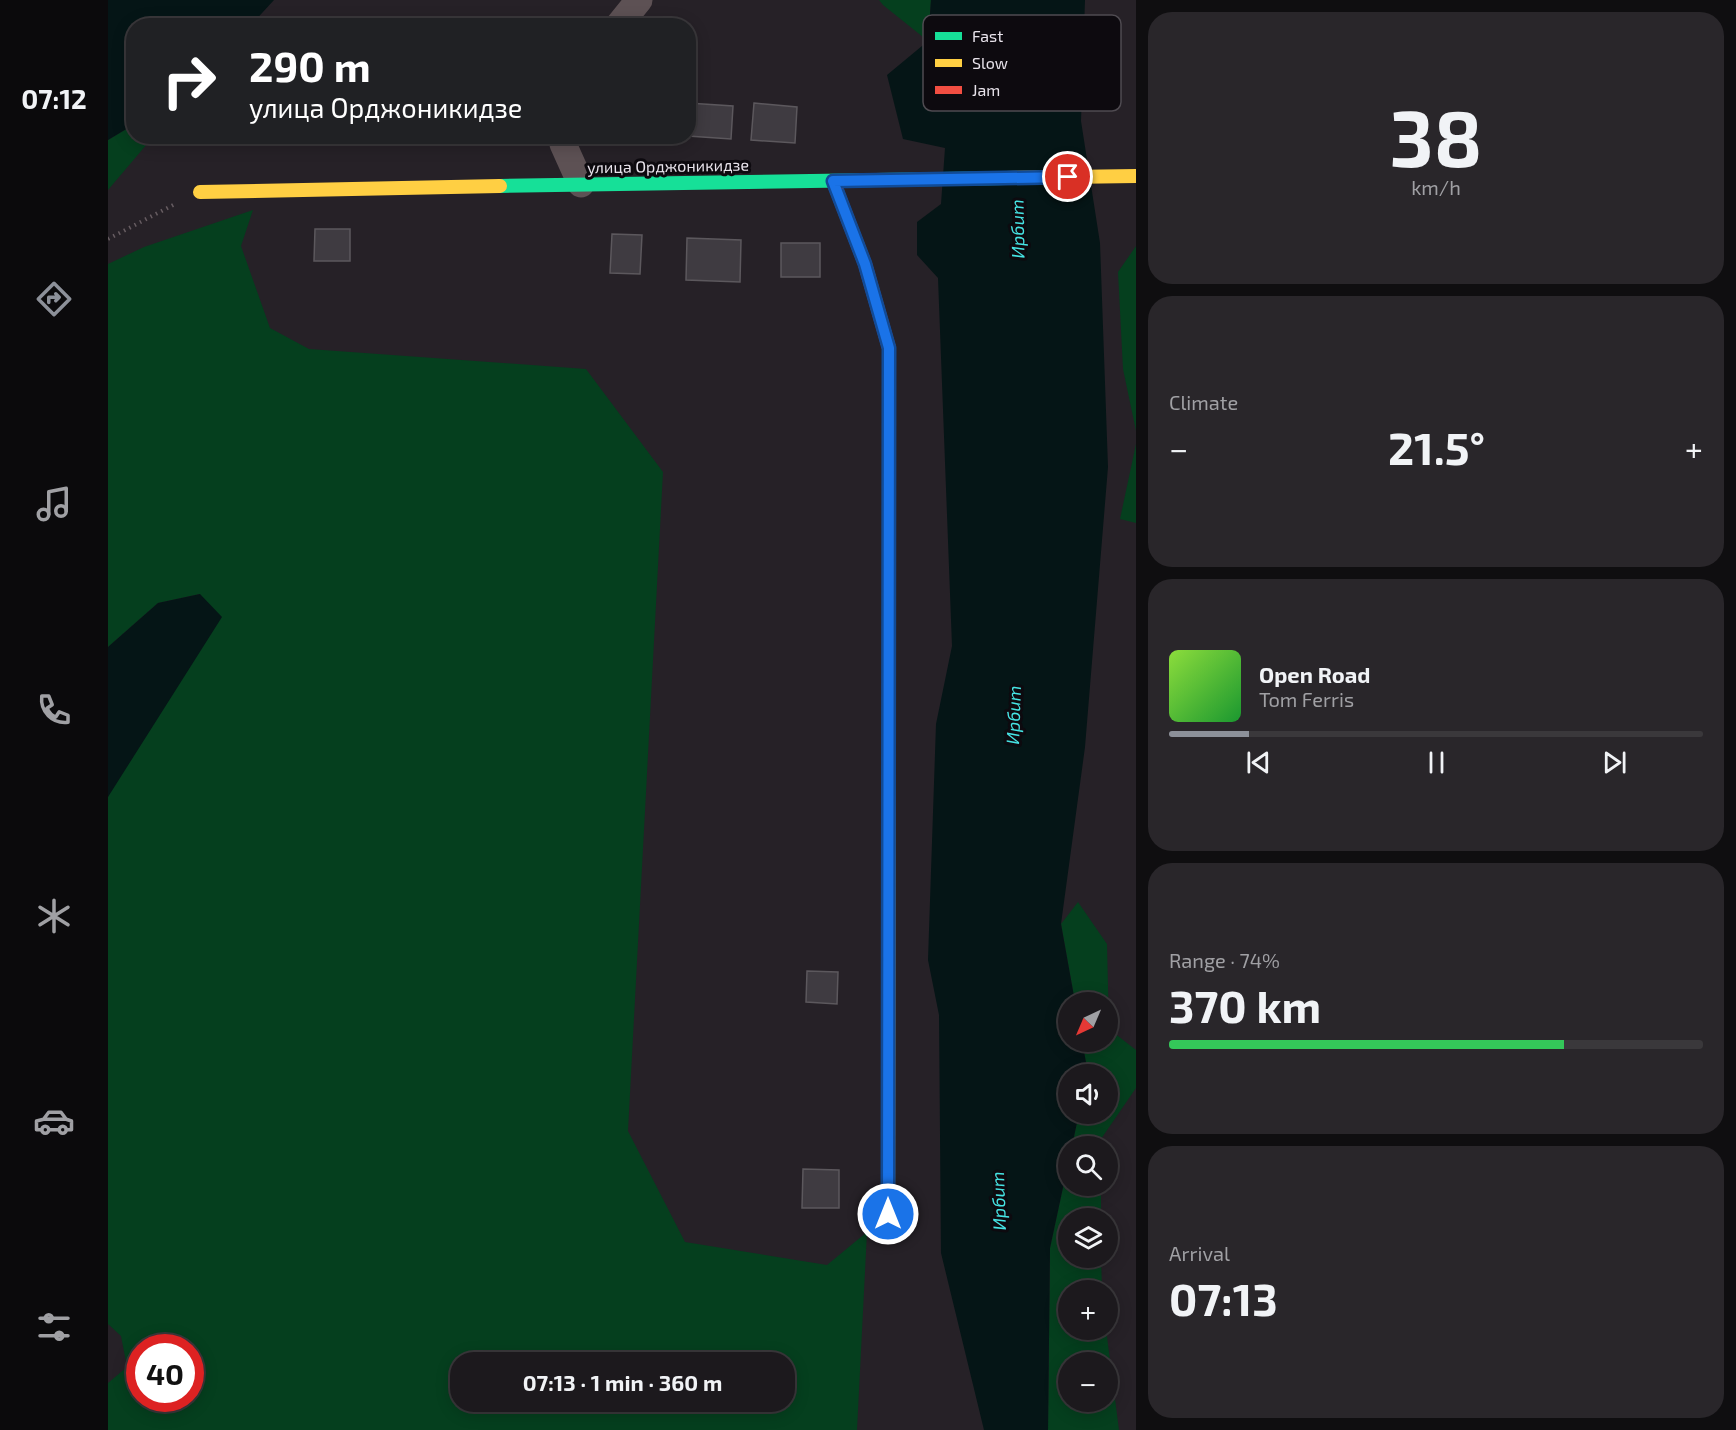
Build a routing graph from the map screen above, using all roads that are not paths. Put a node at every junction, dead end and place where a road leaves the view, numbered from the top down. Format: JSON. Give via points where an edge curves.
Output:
{"nodes":[{"id":1,"x":639,"y":0,"type":"edge"},
{"id":2,"x":624,"y":18,"type":"edge"},
{"id":3,"x":563,"y":144,"type":"edge"},
{"id":4,"x":1136,"y":176,"type":"edge"},
{"id":5,"x":833,"y":181,"type":"junction"},
{"id":6,"x":581,"y":184,"type":"junction"},
{"id":7,"x":200,"y":192,"type":"road end"},
{"id":8,"x":888,"y":1237,"type":"dead end"}],
"edges":[{"from":1,"to":2,"type":"street"},
{"from":3,"to":6,"type":"street"},
{"from":4,"to":5,"type":"street","name":"улица Орджоникидзе"},
{"from":5,"to":6,"type":"street","name":"улица Орджоникидзе"},
{"from":5,"to":8,"type":"street","via":[[865,264],[889,348]]},
{"from":6,"to":7,"type":"street","name":"улица Орджоникидзе"}]}
